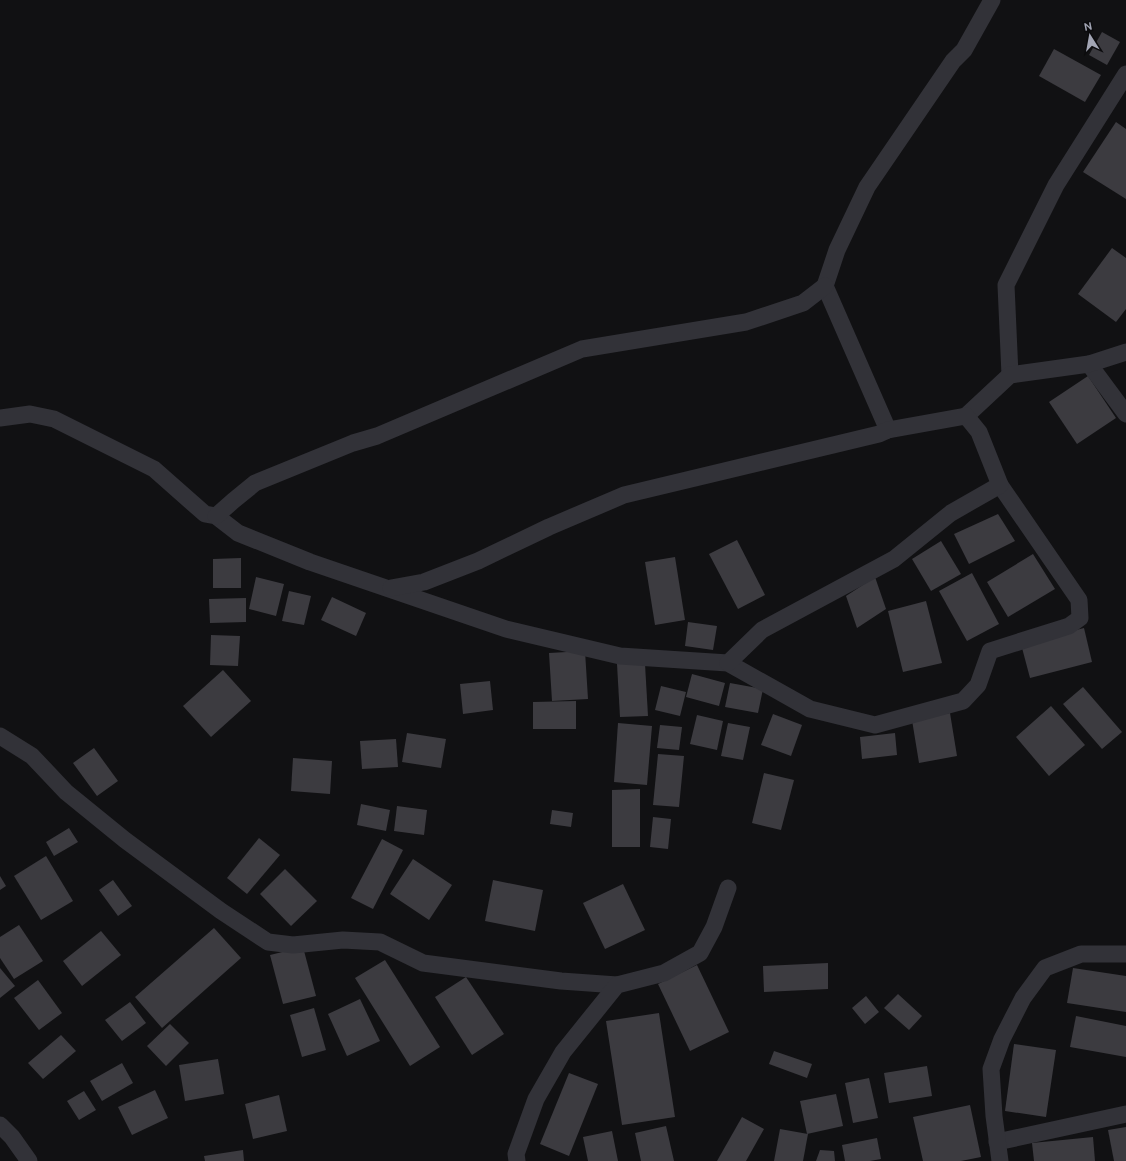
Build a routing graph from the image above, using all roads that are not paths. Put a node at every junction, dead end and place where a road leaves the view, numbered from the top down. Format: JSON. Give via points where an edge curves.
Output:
{"nodes":[{"id":1,"x":992,"y":0,"type":"edge"},
{"id":2,"x":1126,"y":74,"type":"edge"},
{"id":3,"x":825,"y":286,"type":"junction"},
{"id":4,"x":1126,"y":352,"type":"edge"},
{"id":5,"x":1089,"y":364,"type":"junction"},
{"id":6,"x":1010,"y":375,"type":"junction"},
{"id":7,"x":1126,"y":414,"type":"edge"},
{"id":8,"x":966,"y":416,"type":"junction"},
{"id":9,"x":0,"y":418,"type":"edge"},
{"id":10,"x":888,"y":430,"type":"junction"},
{"id":11,"x":1000,"y":485,"type":"junction"},
{"id":12,"x":216,"y":516,"type":"junction"},
{"id":13,"x":388,"y":588,"type":"junction"},
{"id":14,"x":728,"y":663,"type":"junction"},
{"id":15,"x":0,"y":736,"type":"edge"},
{"id":16,"x":728,"y":888,"type":"dead end"},
{"id":17,"x":1126,"y":954,"type":"edge"},
{"id":18,"x":617,"y":985,"type":"junction"},
{"id":19,"x":1126,"y":1114,"type":"edge"},
{"id":20,"x":0,"y":1125,"type":"edge"},
{"id":21,"x":997,"y":1142,"type":"junction"},
{"id":22,"x":29,"y":1161,"type":"edge"},
{"id":23,"x":517,"y":1161,"type":"edge"},
{"id":24,"x":1000,"y":1161,"type":"edge"}],
"edges":[{"from":1,"to":3,"type":"street","via":[[964,50],[953,61],[867,187],[837,250]]},
{"from":2,"to":6,"type":"street","via":[[1056,185],[1006,285]]},
{"from":3,"to":10,"type":"street"},
{"from":3,"to":12,"type":"street","via":[[803,303],[746,322],[582,349],[378,436],[353,442],[255,483]]},
{"from":4,"to":5,"type":"street"},
{"from":5,"to":6,"type":"street"},
{"from":5,"to":7,"type":"street"},
{"from":6,"to":8,"type":"street"},
{"from":8,"to":10,"type":"street"},
{"from":8,"to":11,"type":"street","via":[[979,432]]},
{"from":9,"to":12,"type":"street","via":[[30,414],[54,419],[154,469],[205,514]]},
{"from":10,"to":13,"type":"street","via":[[706,477],[624,495],[451,572],[424,582]]},
{"from":11,"to":14,"type":"street","via":[[951,513],[894,559],[762,630]]},
{"from":11,"to":14,"type":"street","via":[[1080,600],[1080,618],[1069,626],[990,651],[978,685],[963,701],[875,725],[810,709]]},
{"from":12,"to":13,"type":"street","via":[[238,533],[310,562]]},
{"from":13,"to":14,"type":"street","via":[[506,629],[620,656]]},
{"from":15,"to":18,"type":"street","via":[[32,756],[66,792],[125,840],[221,911],[268,942],[293,945],[343,940],[380,942],[423,963],[561,981]]},
{"from":16,"to":18,"type":"street","via":[[714,927],[700,953],[664,973]]},
{"from":17,"to":21,"type":"street","via":[[1081,954],[1045,968],[1023,998],[1002,1039],[991,1069]]},
{"from":18,"to":23,"type":"street","via":[[562,1052],[536,1099],[516,1154]]},
{"from":19,"to":21,"type":"street"},
{"from":20,"to":22,"type":"street"},
{"from":21,"to":24,"type":"street"}]}
